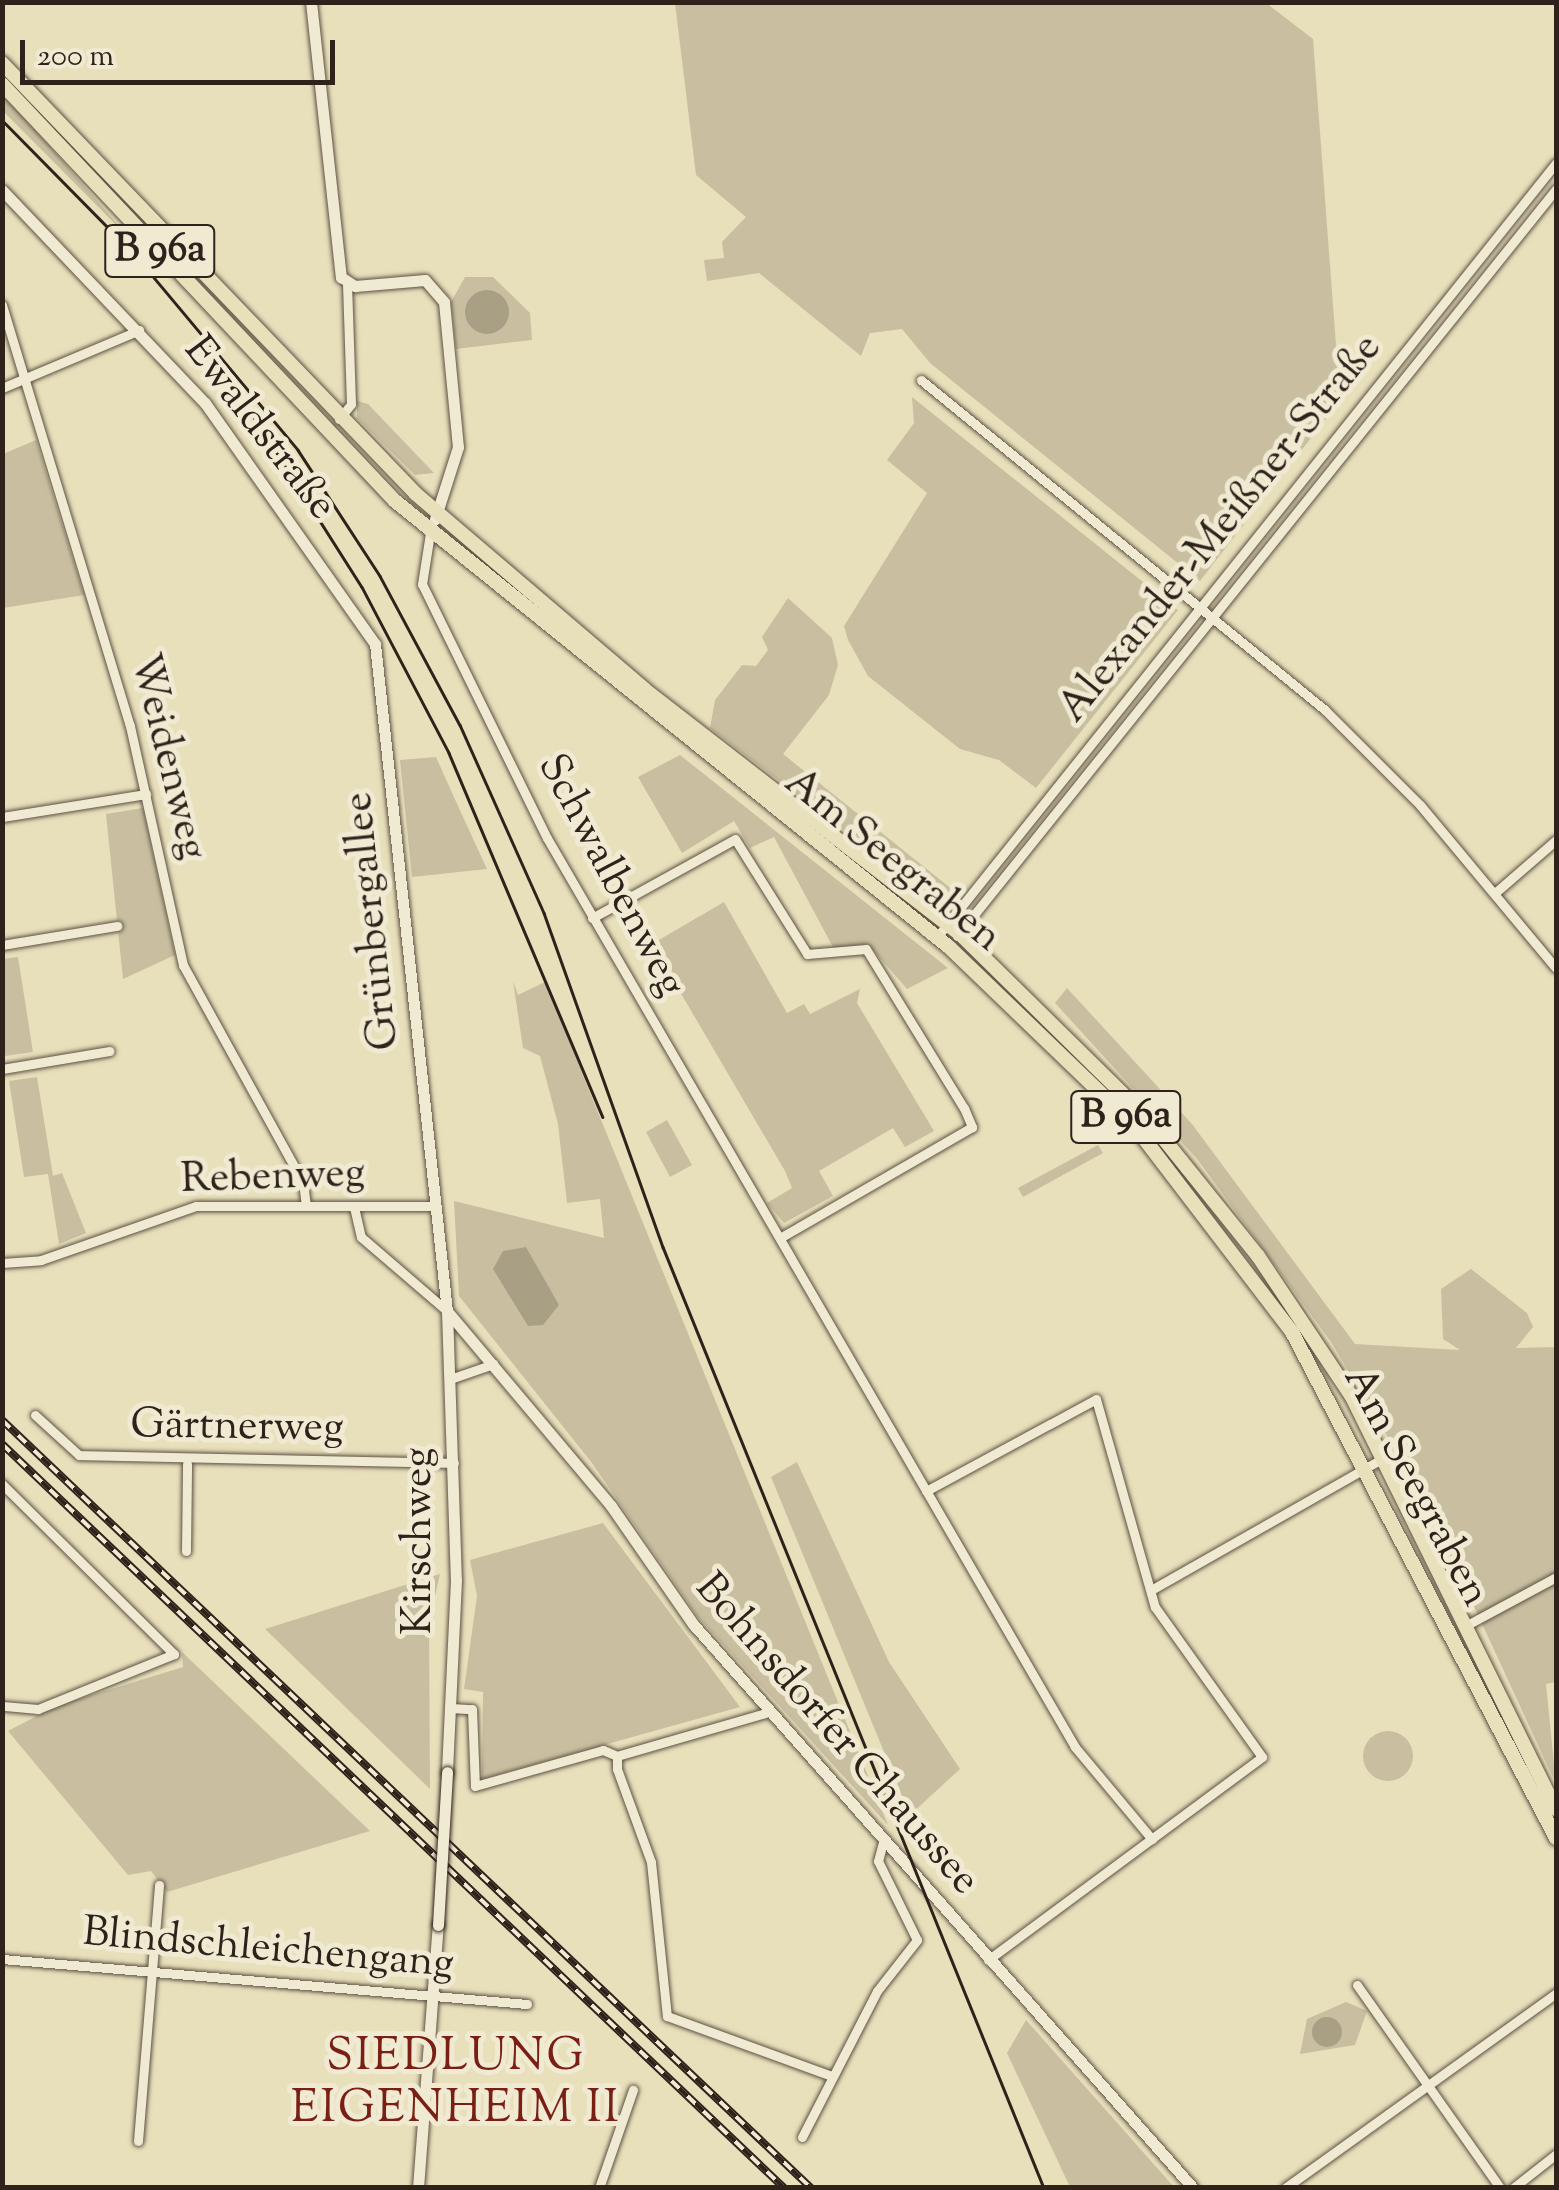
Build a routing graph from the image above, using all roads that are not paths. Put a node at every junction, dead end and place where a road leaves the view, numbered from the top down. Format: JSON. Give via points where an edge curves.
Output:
{"nodes":[{"id":1,"x":311,"y":2,"type":"edge"},
{"id":2,"x":2,"y":63,"type":"edge"},
{"id":3,"x":2,"y":84,"type":"edge"},
{"id":4,"x":1556,"y":162,"type":"edge"},
{"id":5,"x":1556,"y":189,"type":"edge"},
{"id":6,"x":2,"y":190,"type":"edge"},
{"id":7,"x":346,"y":282,"type":"junction"},
{"id":8,"x":2,"y":305,"type":"edge"},
{"id":9,"x":139,"y":330,"type":"junction"},
{"id":10,"x":25,"y":378,"type":"junction"},
{"id":11,"x":921,"y":380,"type":"dead end"},
{"id":12,"x":2,"y":388,"type":"edge"},
{"id":13,"x":342,"y":416,"type":"junction"},
{"id":14,"x":438,"y":513,"type":"junction"},
{"id":15,"x":430,"y":533,"type":"junction"},
{"id":16,"x":1202,"y":603,"type":"junction"},
{"id":17,"x":1215,"y":614,"type":"junction"},
{"id":18,"x":368,"y":631,"type":"joint"},
{"id":19,"x":146,"y":794,"type":"junction"},
{"id":20,"x":2,"y":817,"type":"edge"},
{"id":21,"x":1556,"y":840,"type":"edge"},
{"id":22,"x":1496,"y":892,"type":"junction"},
{"id":23,"x":592,"y":918,"type":"junction"},
{"id":24,"x":116,"y":926,"type":"dead end"},
{"id":25,"x":953,"y":928,"type":"junction"},
{"id":26,"x":943,"y":942,"type":"junction"},
{"id":27,"x":2,"y":945,"type":"edge"},
{"id":28,"x":1556,"y":968,"type":"edge"},
{"id":29,"x":109,"y":1051,"type":"dead end"},
{"id":30,"x":2,"y":1069,"type":"edge"},
{"id":31,"x":306,"y":1206,"type":"junction"},
{"id":32,"x":435,"y":1206,"type":"junction"},
{"id":33,"x":354,"y":1207,"type":"junction"},
{"id":34,"x":780,"y":1238,"type":"junction"},
{"id":35,"x":2,"y":1264,"type":"edge"},
{"id":36,"x":448,"y":1310,"type":"junction"},
{"id":37,"x":493,"y":1364,"type":"junction"},
{"id":38,"x":450,"y":1380,"type":"junction"},
{"id":39,"x":35,"y":1415,"type":"dead end"},
{"id":40,"x":1382,"y":1458,"type":"junction"},
{"id":41,"x":454,"y":1463,"type":"junction"},
{"id":42,"x":187,"y":1464,"type":"junction"},
{"id":43,"x":1366,"y":1467,"type":"junction"},
{"id":44,"x":2,"y":1484,"type":"edge"},
{"id":45,"x":926,"y":1491,"type":"junction"},
{"id":46,"x":186,"y":1550,"type":"dead end"},
{"id":47,"x":1556,"y":1577,"type":"edge"},
{"id":48,"x":1151,"y":1590,"type":"junction"},
{"id":49,"x":1467,"y":1625,"type":"junction"},
{"id":50,"x":2,"y":1706,"type":"edge"},
{"id":51,"x":450,"y":1708,"type":"junction"},
{"id":52,"x":770,"y":1712,"type":"junction"},
{"id":53,"x":617,"y":1756,"type":"junction"},
{"id":54,"x":1556,"y":1809,"type":"edge"},
{"id":55,"x":1556,"y":1838,"type":"edge"},
{"id":56,"x":1152,"y":1839,"type":"junction"},
{"id":57,"x":883,"y":1842,"type":"junction"},
{"id":58,"x":159,"y":1885,"type":"dead end"},
{"id":59,"x":2,"y":1959,"type":"edge"},
{"id":60,"x":988,"y":1960,"type":"junction"},
{"id":61,"x":152,"y":1974,"type":"junction"},
{"id":62,"x":1357,"y":1985,"type":"dead end"},
{"id":63,"x":1556,"y":1993,"type":"edge"},
{"id":64,"x":435,"y":1998,"type":"junction"},
{"id":65,"x":527,"y":2004,"type":"dead end"},
{"id":66,"x":832,"y":2076,"type":"junction"},
{"id":67,"x":1426,"y":2082,"type":"junction"},
{"id":68,"x":634,"y":2090,"type":"dead end"},
{"id":69,"x":802,"y":2137,"type":"dead end"},
{"id":70,"x":138,"y":2141,"type":"dead end"},
{"id":71,"x":1556,"y":2154,"type":"edge"},
{"id":72,"x":418,"y":2188,"type":"edge"},
{"id":73,"x":598,"y":2188,"type":"edge"},
{"id":74,"x":1193,"y":2188,"type":"edge"},
{"id":75,"x":1284,"y":2188,"type":"edge"},
{"id":76,"x":1500,"y":2188,"type":"edge"},
{"id":77,"x":1513,"y":2188,"type":"edge"}],
"edges":[{"from":1,"to":7,"type":"street"},
{"from":2,"to":13,"type":"main road","name":"Am Seegraben","number":"B 96a"},
{"from":3,"to":15,"type":"main road","name":"Am Seegraben","number":"B 96a"},
{"from":4,"to":16,"type":"street","name":"Alexander-Meißner-Straße"},
{"from":5,"to":17,"type":"street","name":"Alexander-Meißner-Straße"},
{"from":6,"to":9,"type":"street","name":"Ewaldstraße"},
{"from":7,"to":13,"type":"street"},
{"from":7,"to":14,"type":"street","via":[[425,280],[441,294],[458,448]]},
{"from":8,"to":10,"type":"street","name":"Weidenweg"},
{"from":9,"to":10,"type":"street"},
{"from":9,"to":18,"type":"street","name":"Ewaldstraße","via":[[245,454]]},
{"from":10,"to":12,"type":"street"},
{"from":10,"to":19,"type":"street","name":"Weidenweg"},
{"from":11,"to":16,"type":"street"},
{"from":13,"to":14,"type":"main road","name":"Am Seegraben","number":"B 96a"},
{"from":14,"to":15,"type":"street"},
{"from":14,"to":25,"type":"main road","name":"Am Seegraben","number":"B 96a","via":[[658,700]]},
{"from":15,"to":23,"type":"street","name":"Schwalbenweg","via":[[420,574],[430,606]]},
{"from":15,"to":26,"type":"main road","name":"Am Seegraben","number":"B 96a"},
{"from":16,"to":17,"type":"street"},
{"from":16,"to":25,"type":"street","name":"Alexander-Meißner-Straße"},
{"from":17,"to":22,"type":"street","via":[[1410,793]]},
{"from":17,"to":25,"type":"street","name":"Alexander-Meißner-Straße"},
{"from":18,"to":32,"type":"street","name":"Grünbergallee"},
{"from":19,"to":20,"type":"street"},
{"from":19,"to":31,"type":"street","name":"Weidenweg","via":[[184,965],[303,1182]]},
{"from":21,"to":22,"type":"street"},
{"from":22,"to":28,"type":"street"},
{"from":23,"to":34,"type":"street","name":"Schwalbenweg"},
{"from":23,"to":34,"type":"street","via":[[735,839],[806,954],[866,949],[972,1127]]},
{"from":24,"to":27,"type":"street"},
{"from":25,"to":26,"type":"street","name":"Alexander-Meißner-Straße"},
{"from":25,"to":26,"type":"street","name":"Alexander-Meißner-Straße"},
{"from":25,"to":40,"type":"main road","name":"Am Seegraben","number":"B 96a","via":[[1188,1164],[1332,1363]]},
{"from":26,"to":43,"type":"main road","name":"Am Seegraben","number":"B 96a","via":[[1184,1183],[1292,1332]]},
{"from":29,"to":30,"type":"street"},
{"from":31,"to":33,"type":"street","name":"Rebenweg"},
{"from":31,"to":35,"type":"street","name":"Rebenweg","via":[[175,1210],[42,1260]]},
{"from":32,"to":33,"type":"street","name":"Rebenweg"},
{"from":32,"to":36,"type":"street","name":"Kirschweg"},
{"from":33,"to":36,"type":"street","via":[[361,1237]]},
{"from":34,"to":45,"type":"street","name":"Schwalbenweg"},
{"from":36,"to":37,"type":"street","name":"Bohnsdorfer Chaussee"},
{"from":36,"to":38,"type":"street","name":"Kirschweg"},
{"from":37,"to":38,"type":"street"},
{"from":37,"to":52,"type":"street","name":"Bohnsdorfer Chaussee"},
{"from":38,"to":41,"type":"street","name":"Kirschweg"},
{"from":39,"to":42,"type":"street","name":"Gärtnerweg","via":[[79,1455]]},
{"from":40,"to":43,"type":"street"},
{"from":40,"to":49,"type":"main road","name":"Am Seegraben","number":"B 96a"},
{"from":41,"to":42,"type":"street","name":"Gärtnerweg"},
{"from":41,"to":51,"type":"street","name":"Kirschweg"},
{"from":42,"to":46,"type":"street"},
{"from":43,"to":48,"type":"street"},
{"from":43,"to":55,"type":"main road","name":"Am Seegraben","number":"B 96a"},
{"from":44,"to":50,"type":"street","via":[[174,1654],[38,1709]]},
{"from":45,"to":48,"type":"street","via":[[1096,1398]]},
{"from":45,"to":56,"type":"street","name":"Schwalbenweg","via":[[1075,1747]]},
{"from":47,"to":49,"type":"street"},
{"from":48,"to":56,"type":"street","via":[[1164,1622],[1262,1758]]},
{"from":49,"to":54,"type":"main road","name":"Am Seegraben","number":"B 96a"},
{"from":51,"to":53,"type":"street","via":[[472,1709],[475,1786],[603,1750]]},
{"from":51,"to":64,"type":"street","name":"Kirschweg","bridge":true},
{"from":52,"to":53,"type":"street"},
{"from":52,"to":57,"type":"street","name":"Bohnsdorfer Chaussee"},
{"from":53,"to":66,"type":"street","via":[[656,1885],[659,2000],[668,2016]]},
{"from":56,"to":60,"type":"street"},
{"from":57,"to":60,"type":"street","name":"Bohnsdorfer Chaussee"},
{"from":57,"to":66,"type":"street","via":[[878,1862],[917,1940]]},
{"from":58,"to":61,"type":"street"},
{"from":59,"to":61,"type":"street","name":"Blindschleichengang"},
{"from":60,"to":74,"type":"street","name":"Bohnsdorfer Chaussee"},
{"from":61,"to":64,"type":"street","name":"Blindschleichengang"},
{"from":61,"to":70,"type":"street"},
{"from":62,"to":67,"type":"street"},
{"from":63,"to":67,"type":"street"},
{"from":64,"to":65,"type":"street","name":"Blindschleichengang"},
{"from":64,"to":72,"type":"street","name":"Kirschweg"},
{"from":66,"to":69,"type":"street"},
{"from":67,"to":75,"type":"street"},
{"from":67,"to":76,"type":"street"},
{"from":68,"to":73,"type":"street"},
{"from":71,"to":77,"type":"street"}]}
